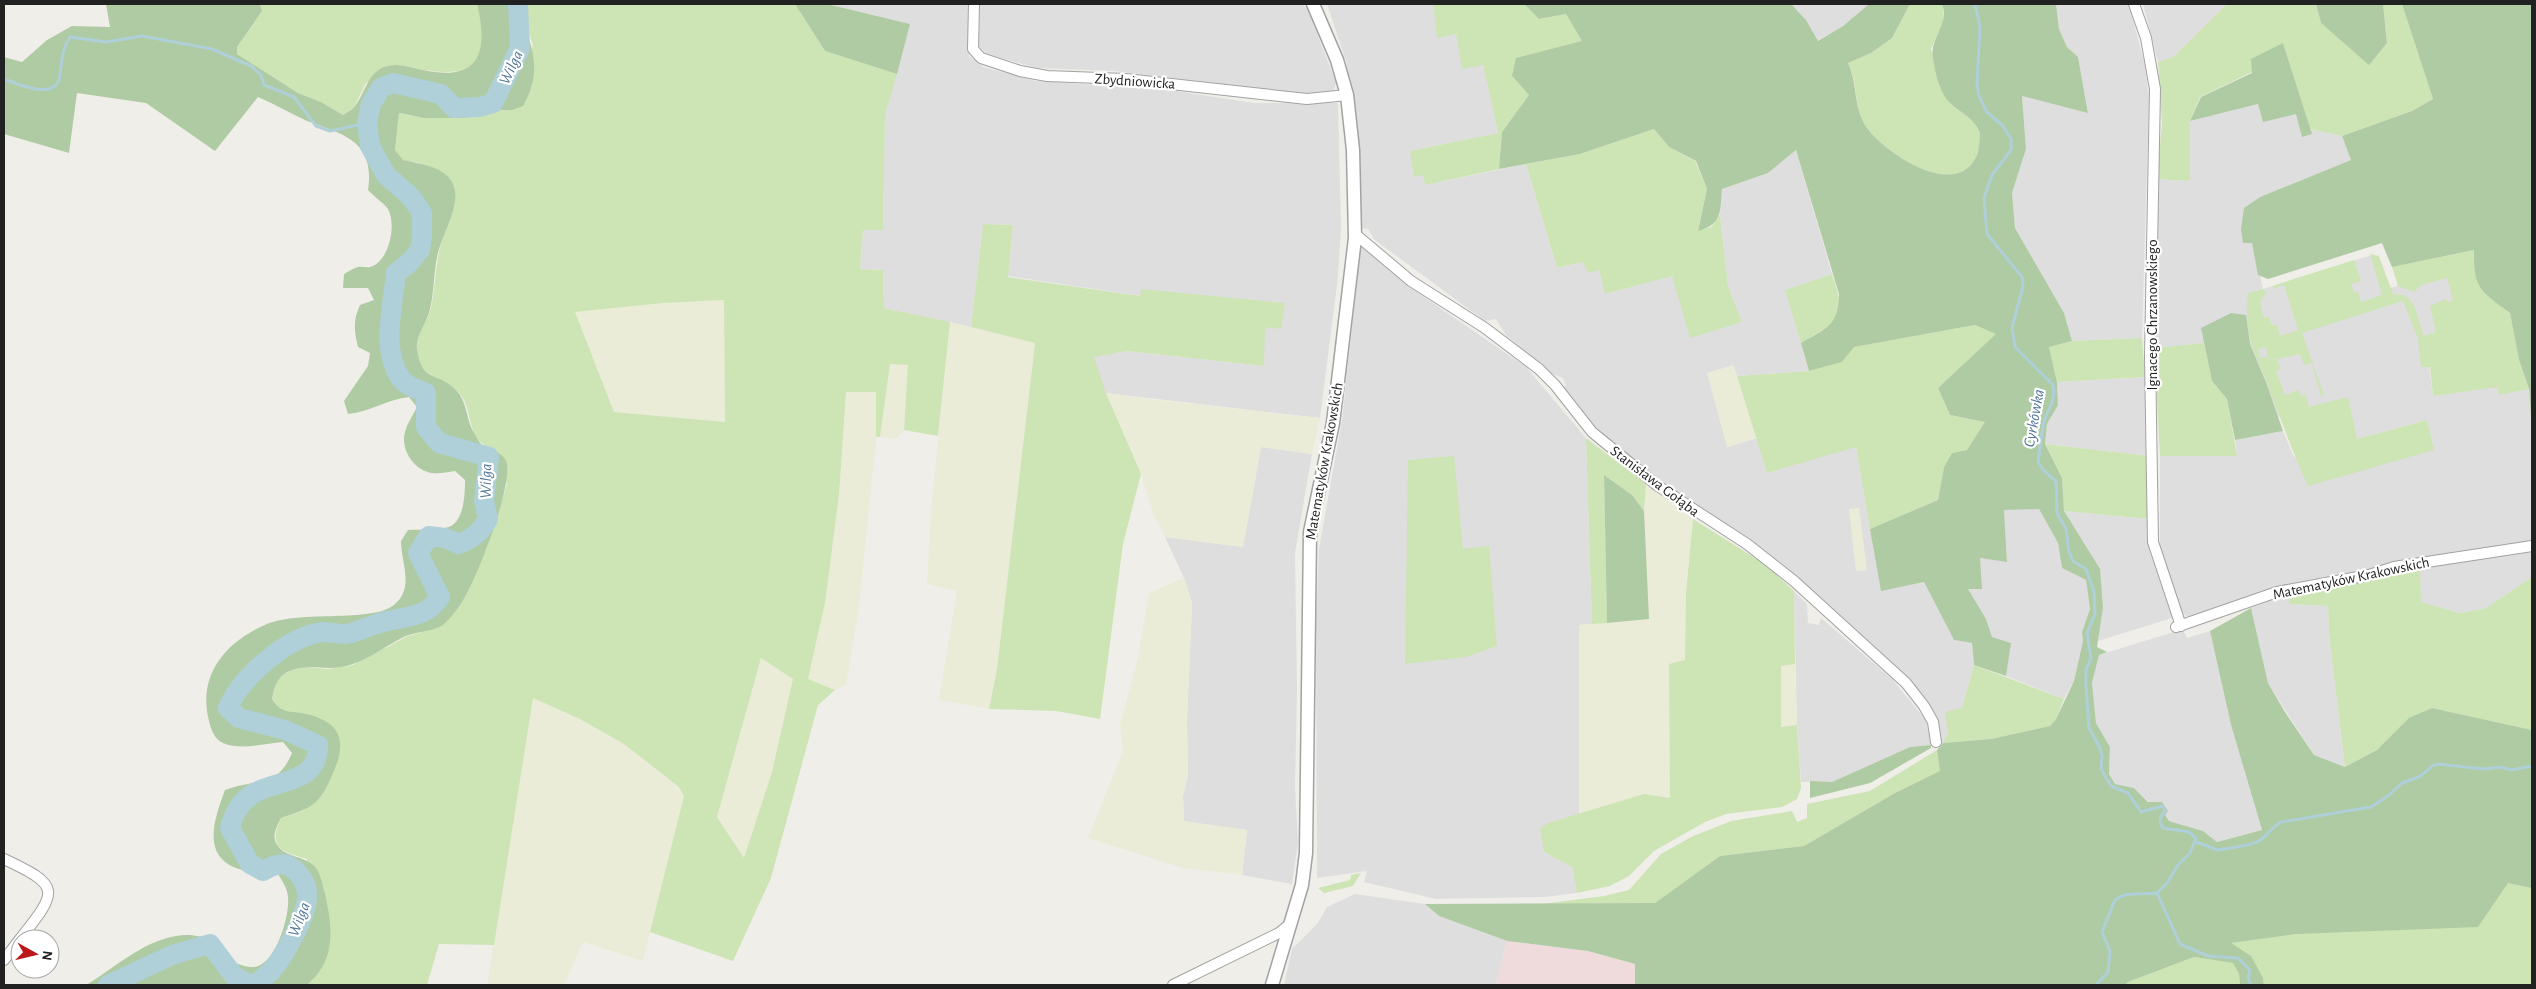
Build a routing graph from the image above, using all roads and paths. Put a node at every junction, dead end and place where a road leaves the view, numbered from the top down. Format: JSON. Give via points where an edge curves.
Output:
{"nodes":[{"id":1,"x":974,"y":4,"type":"edge"},
{"id":2,"x":1313,"y":4,"type":"edge"},
{"id":3,"x":2134,"y":4,"type":"edge"},
{"id":4,"x":1347,"y":95,"type":"junction"},
{"id":5,"x":1354,"y":233,"type":"junction"},
{"id":6,"x":2532,"y":546,"type":"edge"},
{"id":7,"x":2177,"y":627,"type":"joint"},
{"id":8,"x":1936,"y":742,"type":"dead end"},
{"id":9,"x":4,"y":859,"type":"edge"},
{"id":10,"x":1290,"y":924,"type":"junction"},
{"id":11,"x":28,"y":929,"type":"edge"},
{"id":12,"x":1173,"y":985,"type":"edge"},
{"id":13,"x":1272,"y":985,"type":"edge"}],
"edges":[{"from":1,"to":4,"type":"street","name":"Zbydniowicka","via":[[973,50],[981,58],[1020,71],[1047,76],[1126,79],[1292,98]]},
{"from":2,"to":4,"type":"street","name":"Matematyków Krakowskich","via":[[1337,60]]},
{"from":3,"to":7,"type":"street","name":"Ignacego Chrzanowskiego","via":[[2146,38],[2155,89],[2150,356],[2154,542]]},
{"from":4,"to":5,"type":"street","name":"Matematyków Krakowskich","via":[[1353,150]]},
{"from":5,"to":8,"type":"street","name":"Stanisława Gołąba","via":[[1411,281],[1485,328],[1539,369],[1592,432],[1658,486],[1747,544],[1794,581],[1906,683],[1933,722]]},
{"from":5,"to":10,"type":"street","name":"Matematyków Krakowskich","via":[[1353,265],[1333,422],[1310,532],[1307,840],[1302,884]]},
{"from":6,"to":7,"type":"street","name":"Matematyków Krakowskich","via":[[2394,567],[2369,575],[2277,592]]},
{"from":9,"to":11,"type":"street","via":[[47,883],[50,892],[48,903]]},
{"from":10,"to":12,"type":"street","via":[[1279,933]]},
{"from":10,"to":13,"type":"street","name":"Matematyków Krakowskich"}]}
